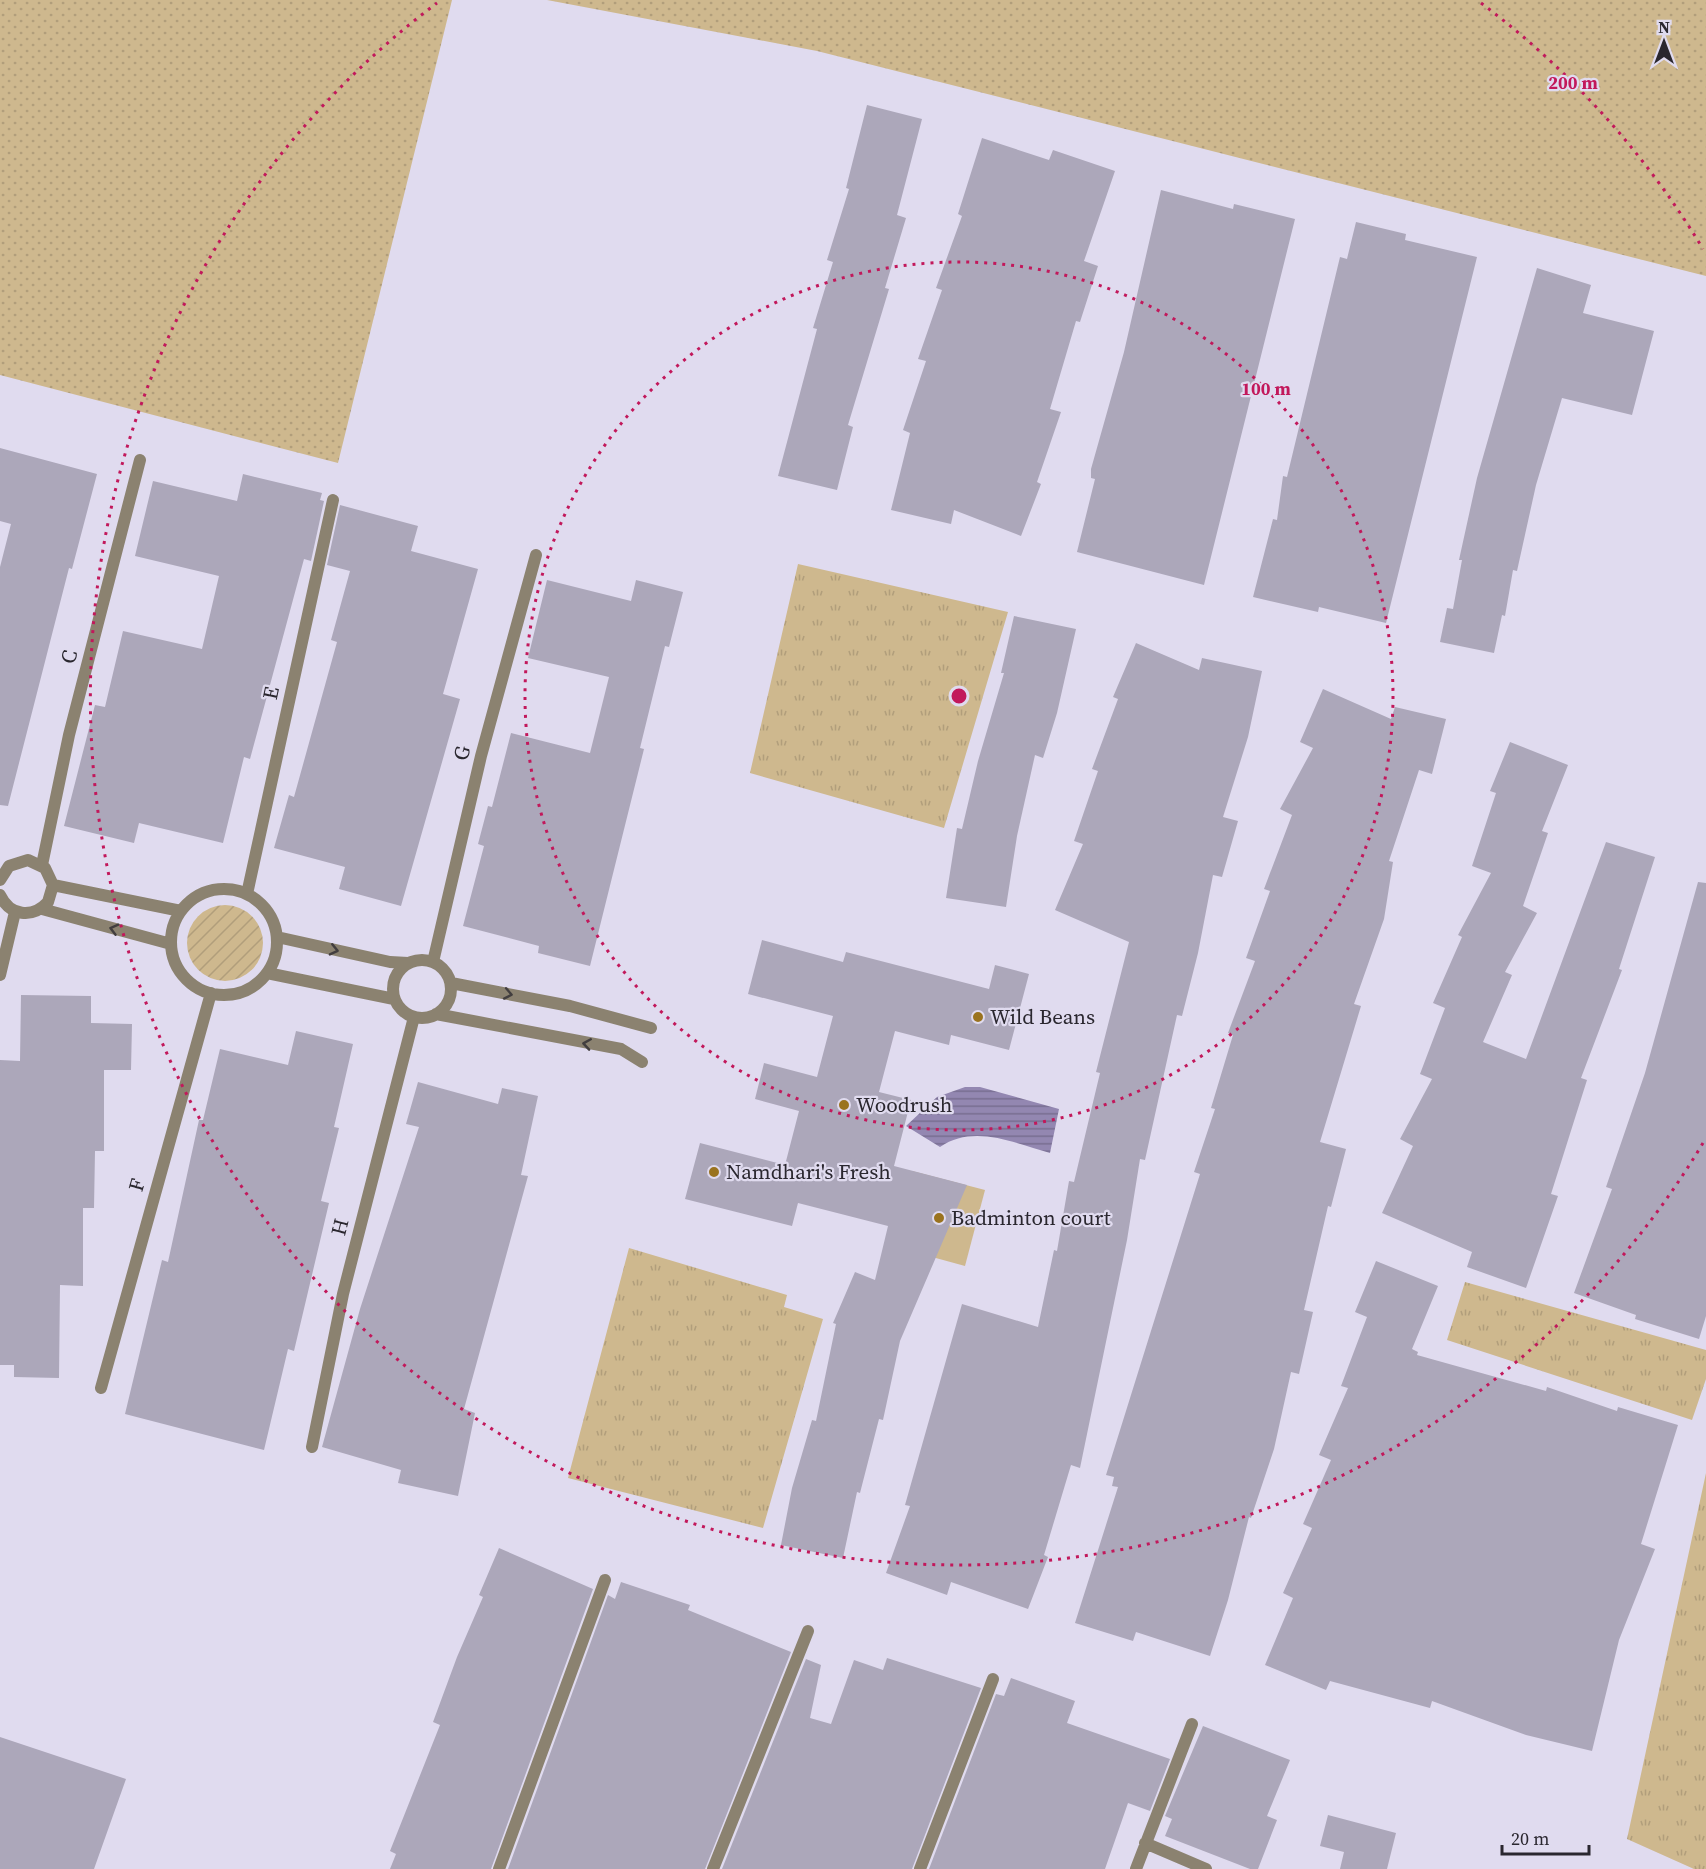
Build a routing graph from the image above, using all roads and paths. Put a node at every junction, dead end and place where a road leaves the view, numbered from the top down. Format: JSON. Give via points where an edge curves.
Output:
{"nodes":[{"id":1,"x":140,"y":460,"type":"dead end"},
{"id":2,"x":333,"y":501,"type":"dead end"},
{"id":3,"x":536,"y":555,"type":"dead end"},
{"id":4,"x":5,"y":865,"type":"edge"},
{"id":5,"x":42,"y":865,"type":"junction"},
{"id":6,"x":0,"y":880,"type":"edge"},
{"id":7,"x":53,"y":885,"type":"junction"},
{"id":8,"x":248,"y":894,"type":"junction"},
{"id":9,"x":0,"y":896,"type":"edge"},
{"id":10,"x":42,"y":909,"type":"junction"},
{"id":11,"x":181,"y":911,"type":"junction"},
{"id":12,"x":15,"y":912,"type":"junction"},
{"id":13,"x":277,"y":937,"type":"junction"},
{"id":14,"x":171,"y":944,"type":"junction"},
{"id":15,"x":433,"y":962,"type":"junction"},
{"id":16,"x":408,"y":963,"type":"junction"},
{"id":17,"x":267,"y":973,"type":"junction"},
{"id":18,"x":0,"y":975,"type":"edge"},
{"id":19,"x":451,"y":983,"type":"junction"},
{"id":20,"x":211,"y":993,"type":"junction"},
{"id":21,"x":394,"y":999,"type":"junction"},
{"id":22,"x":436,"y":1014,"type":"junction"},
{"id":23,"x":414,"y":1017,"type":"junction"},
{"id":24,"x":651,"y":1028,"type":"dead end"},
{"id":25,"x":642,"y":1062,"type":"dead end"},
{"id":26,"x":101,"y":1388,"type":"dead end"},
{"id":27,"x":312,"y":1447,"type":"dead end"},
{"id":28,"x":605,"y":1580,"type":"dead end"},
{"id":29,"x":808,"y":1631,"type":"dead end"},
{"id":30,"x":993,"y":1679,"type":"dead end"},
{"id":31,"x":1192,"y":1724,"type":"dead end"},
{"id":32,"x":1146,"y":1843,"type":"junction"},
{"id":33,"x":499,"y":1869,"type":"edge"},
{"id":34,"x":713,"y":1869,"type":"edge"},
{"id":35,"x":920,"y":1869,"type":"edge"},
{"id":36,"x":1136,"y":1869,"type":"edge"},
{"id":37,"x":1206,"y":1869,"type":"edge"}],
"edges":[{"from":1,"to":5,"type":"street","name":"C","via":[[69,735]]},
{"from":2,"to":8,"type":"street","name":"E"},
{"from":3,"to":15,"type":"street","name":"G","via":[[481,756]]},
{"from":4,"to":5,"type":"street","via":[[28,860]]},
{"from":4,"to":6,"type":"street"},
{"from":5,"to":7,"type":"street"},
{"from":7,"to":10,"type":"street"},
{"from":7,"to":11,"type":"street"},
{"from":8,"to":11,"type":"street","via":[[230,889],[211,890],[194,898]]},
{"from":8,"to":13,"type":"street","via":[[268,912]]},
{"from":9,"to":12,"type":"street"},
{"from":10,"to":12,"type":"street"},
{"from":14,"to":10,"type":"street","one_way":true},
{"from":11,"to":14,"type":"street","via":[[173,927]]},
{"from":12,"to":18,"type":"street"},
{"from":13,"to":16,"type":"street","one_way":true},
{"from":13,"to":17,"type":"street","via":[[274,962]]},
{"from":14,"to":20,"type":"street","via":[[182,975]]},
{"from":15,"to":16,"type":"street"},
{"from":15,"to":19,"type":"street","via":[[448,974]]},
{"from":16,"to":21,"type":"street","via":[[393,982]]},
{"from":17,"to":20,"type":"street","via":[[242,992]]},
{"from":17,"to":21,"type":"street"},
{"from":19,"to":22,"type":"street","via":[[449,1001]]},
{"from":19,"to":24,"type":"street","one_way":true,"via":[[570,1006]]},
{"from":20,"to":26,"type":"street","name":"F"},
{"from":21,"to":23,"type":"street"},
{"from":22,"to":23,"type":"street"},
{"from":25,"to":22,"type":"street","one_way":true,"via":[[621,1049]]},
{"from":23,"to":27,"type":"street","name":"H","via":[[343,1294]]},
{"from":28,"to":33,"type":"street"},
{"from":29,"to":34,"type":"street"},
{"from":30,"to":35,"type":"street"},
{"from":31,"to":32,"type":"street"},
{"from":32,"to":36,"type":"street"},
{"from":32,"to":37,"type":"street"}]}
